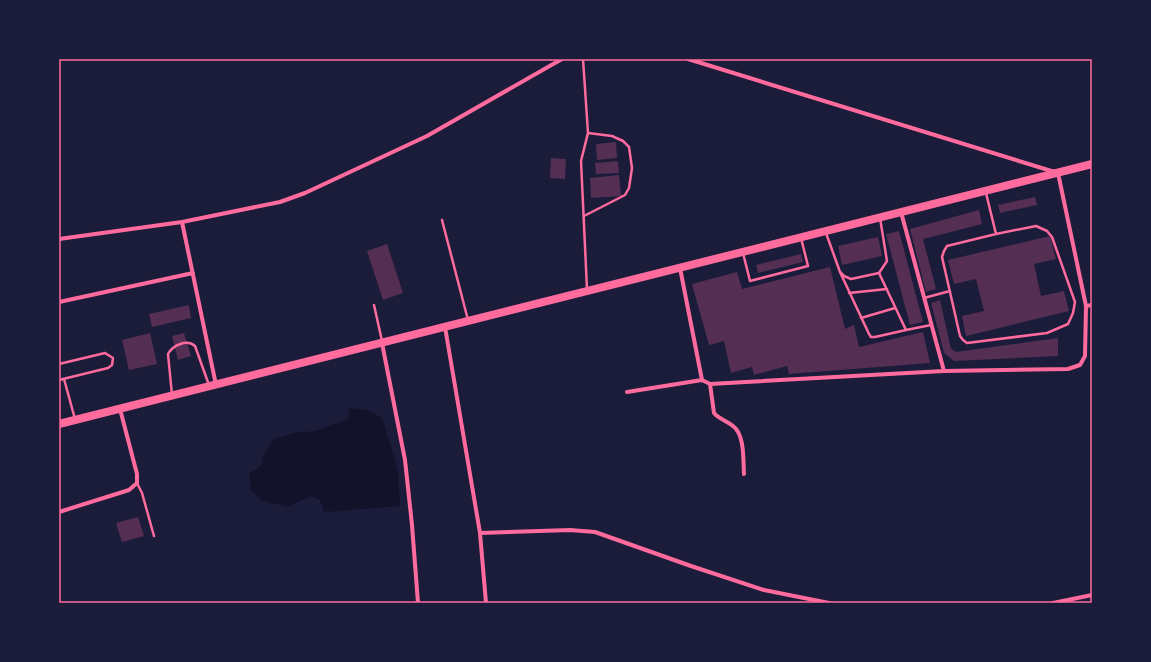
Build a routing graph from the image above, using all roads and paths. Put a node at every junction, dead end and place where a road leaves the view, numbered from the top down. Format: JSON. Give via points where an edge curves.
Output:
{"nodes":[{"id":1,"x":562,"y":59,"type":"edge"},
{"id":2,"x":583,"y":59,"type":"edge"},
{"id":3,"x":688,"y":59,"type":"edge"},
{"id":4,"x":588,"y":134,"type":"junction"},
{"id":5,"x":1092,"y":164,"type":"edge"},
{"id":6,"x":1058,"y":173,"type":"junction"},
{"id":7,"x":985,"y":191,"type":"junction"},
{"id":8,"x":901,"y":212,"type":"junction"},
{"id":9,"x":584,"y":216,"type":"junction"},
{"id":10,"x":880,"y":218,"type":"junction"},
{"id":11,"x":442,"y":220,"type":"dead end"},
{"id":12,"x":182,"y":222,"type":"junction"},
{"id":13,"x":825,"y":231,"type":"junction"},
{"id":14,"x":996,"y":234,"type":"junction"},
{"id":15,"x":801,"y":238,"type":"junction"},
{"id":16,"x":59,"y":239,"type":"edge"},
{"id":17,"x":743,"y":252,"type":"junction"},
{"id":18,"x":680,"y":268,"type":"junction"},
{"id":19,"x":840,"y":272,"type":"junction"},
{"id":20,"x":193,"y":273,"type":"junction"},
{"id":21,"x":879,"y":273,"type":"junction"},
{"id":22,"x":887,"y":289,"type":"junction"},
{"id":23,"x":587,"y":291,"type":"junction"},
{"id":24,"x":950,"y":291,"type":"junction"},
{"id":25,"x":849,"y":293,"type":"junction"},
{"id":26,"x":924,"y":298,"type":"junction"},
{"id":27,"x":59,"y":302,"type":"edge"},
{"id":28,"x":374,"y":305,"type":"dead end"},
{"id":29,"x":1092,"y":305,"type":"edge"},
{"id":30,"x":1086,"y":306,"type":"junction"},
{"id":31,"x":896,"y":308,"type":"junction"},
{"id":32,"x":861,"y":318,"type":"junction"},
{"id":33,"x":468,"y":321,"type":"junction"},
{"id":34,"x":931,"y":325,"type":"junction"},
{"id":35,"x":445,"y":327,"type":"junction"},
{"id":36,"x":906,"y":330,"type":"junction"},
{"id":37,"x":382,"y":343,"type":"junction"},
{"id":38,"x":59,"y":364,"type":"edge"},
{"id":39,"x":944,"y":371,"type":"junction"},
{"id":40,"x":64,"y":379,"type":"junction"},
{"id":41,"x":59,"y":380,"type":"edge"},
{"id":42,"x":702,"y":380,"type":"junction"},
{"id":43,"x":710,"y":384,"type":"junction"},
{"id":44,"x":212,"y":385,"type":"junction"},
{"id":45,"x":627,"y":392,"type":"dead end"},
{"id":46,"x":172,"y":395,"type":"junction"},
{"id":47,"x":120,"y":409,"type":"junction"},
{"id":48,"x":75,"y":420,"type":"junction"},
{"id":49,"x":59,"y":424,"type":"edge"},
{"id":50,"x":744,"y":474,"type":"dead end"},
{"id":51,"x":137,"y":483,"type":"junction"},
{"id":52,"x":59,"y":512,"type":"edge"},
{"id":53,"x":480,"y":533,"type":"junction"},
{"id":54,"x":154,"y":536,"type":"dead end"},
{"id":55,"x":1092,"y":595,"type":"edge"},
{"id":56,"x":418,"y":603,"type":"edge"},
{"id":57,"x":486,"y":603,"type":"edge"},
{"id":58,"x":828,"y":603,"type":"edge"},
{"id":59,"x":1052,"y":603,"type":"edge"}],
"edges":[{"from":1,"to":12,"type":"street","via":[[427,136],[305,193],[280,202]]},
{"from":2,"to":4,"type":"lane"},
{"from":3,"to":6,"type":"street"},
{"from":4,"to":9,"type":"lane","via":[[581,160]]},
{"from":4,"to":9,"type":"lane","via":[[612,136],[622,141],[629,148],[632,168],[629,188],[625,195]]},
{"from":5,"to":6,"type":"highway"},
{"from":6,"to":7,"type":"highway"},
{"from":6,"to":30,"type":"street"},
{"from":7,"to":8,"type":"highway"},
{"from":7,"to":14,"type":"lane"},
{"from":8,"to":10,"type":"highway"},
{"from":8,"to":26,"type":"street"},
{"from":9,"to":23,"type":"lane"},
{"from":10,"to":13,"type":"highway"},
{"from":10,"to":21,"type":"lane","via":[[887,261]]},
{"from":11,"to":33,"type":"lane"},
{"from":12,"to":16,"type":"street"},
{"from":12,"to":20,"type":"street"},
{"from":13,"to":15,"type":"highway"},
{"from":13,"to":19,"type":"lane"},
{"from":14,"to":24,"type":"lane","via":[[947,246],[942,257]]},
{"from":14,"to":24,"type":"lane","via":[[1036,226],[1047,231],[1052,237],[1075,302],[1068,324],[1047,333],[967,343],[960,336]]},
{"from":15,"to":17,"type":"highway"},
{"from":15,"to":17,"type":"lane","via":[[808,266],[750,281]]},
{"from":17,"to":18,"type":"highway"},
{"from":18,"to":23,"type":"highway"},
{"from":18,"to":42,"type":"street"},
{"from":19,"to":21,"type":"lane","via":[[851,279]]},
{"from":19,"to":25,"type":"lane"},
{"from":20,"to":27,"type":"street"},
{"from":20,"to":44,"type":"street"},
{"from":21,"to":22,"type":"lane"},
{"from":22,"to":25,"type":"lane"},
{"from":22,"to":31,"type":"lane"},
{"from":23,"to":33,"type":"highway"},
{"from":24,"to":26,"type":"lane"},
{"from":25,"to":32,"type":"lane"},
{"from":26,"to":34,"type":"street"},
{"from":28,"to":37,"type":"lane"},
{"from":29,"to":30,"type":"street"},
{"from":30,"to":39,"type":"street","via":[[1085,356],[1080,365],[1068,369]]},
{"from":31,"to":32,"type":"lane"},
{"from":31,"to":36,"type":"lane"},
{"from":32,"to":36,"type":"lane","via":[[872,337]]},
{"from":33,"to":35,"type":"highway"},
{"from":34,"to":36,"type":"lane"},
{"from":34,"to":39,"type":"street"},
{"from":35,"to":37,"type":"highway"},
{"from":35,"to":53,"type":"street"},
{"from":37,"to":44,"type":"highway"},
{"from":37,"to":56,"type":"street","via":[[405,460]]},
{"from":38,"to":40,"type":"lane","via":[[105,353],[113,358],[112,365],[108,368]]},
{"from":39,"to":43,"type":"street"},
{"from":40,"to":41,"type":"lane"},
{"from":40,"to":48,"type":"lane"},
{"from":42,"to":43,"type":"street"},
{"from":42,"to":45,"type":"street"},
{"from":43,"to":50,"type":"street","via":[[714,413],[738,431]]},
{"from":44,"to":46,"type":"highway"},
{"from":44,"to":46,"type":"lane","via":[[195,346],[187,342],[175,346],[168,354]]},
{"from":46,"to":47,"type":"highway"},
{"from":47,"to":48,"type":"highway"},
{"from":47,"to":51,"type":"street","via":[[138,474]]},
{"from":48,"to":49,"type":"highway"},
{"from":51,"to":52,"type":"street","via":[[129,490]]},
{"from":51,"to":54,"type":"lane"},
{"from":53,"to":57,"type":"street"},
{"from":53,"to":58,"type":"street","via":[[570,530],[595,532],[764,590]]},
{"from":55,"to":59,"type":"street"}]}
